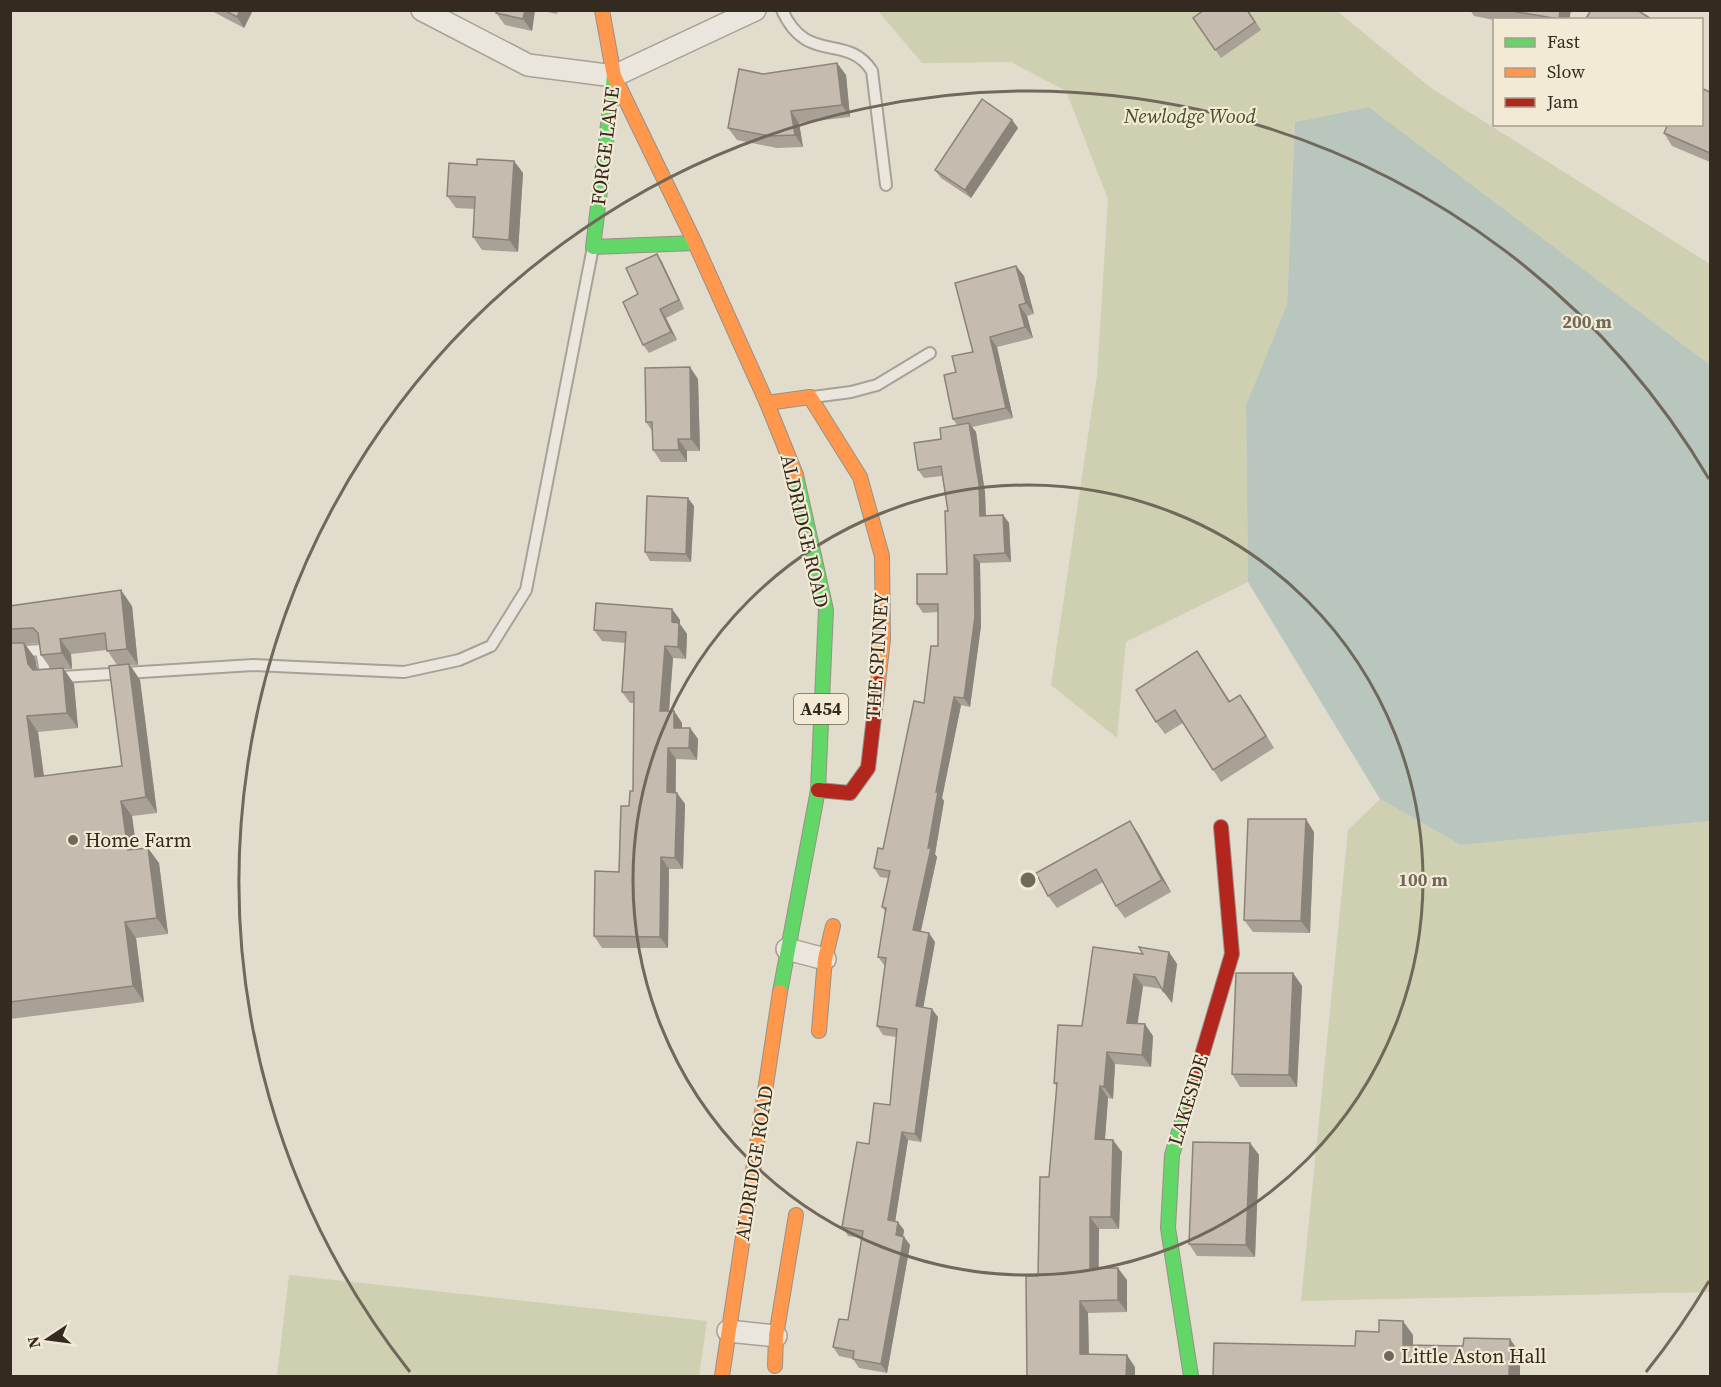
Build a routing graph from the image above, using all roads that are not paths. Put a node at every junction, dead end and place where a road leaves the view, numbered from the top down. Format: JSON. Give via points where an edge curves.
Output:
{"nodes":[{"id":1,"x":422,"y":10,"type":"edge"},
{"id":2,"x":602,"y":10,"type":"edge"},
{"id":3,"x":755,"y":10,"type":"edge"},
{"id":4,"x":782,"y":10,"type":"edge"},
{"id":5,"x":614,"y":76,"type":"junction"},
{"id":6,"x":886,"y":185,"type":"dead end"},
{"id":7,"x":695,"y":243,"type":"junction"},
{"id":8,"x":593,"y":247,"type":"junction"},
{"id":9,"x":930,"y":352,"type":"dead end"},
{"id":10,"x":810,"y":397,"type":"junction"},
{"id":11,"x":767,"y":403,"type":"junction"},
{"id":12,"x":10,"y":652,"type":"edge"},
{"id":13,"x":818,"y":790,"type":"junction"},
{"id":14,"x":1221,"y":827,"type":"dead end"},
{"id":15,"x":833,"y":926,"type":"dead end"},
{"id":16,"x":787,"y":949,"type":"junction"},
{"id":17,"x":825,"y":959,"type":"junction"},
{"id":18,"x":819,"y":1031,"type":"dead end"},
{"id":19,"x":796,"y":1215,"type":"dead end"},
{"id":20,"x":728,"y":1331,"type":"junction"},
{"id":21,"x":776,"y":1336,"type":"junction"},
{"id":22,"x":775,"y":1366,"type":"dead end"},
{"id":23,"x":722,"y":1377,"type":"edge"},
{"id":24,"x":1191,"y":1377,"type":"edge"}],
"edges":[{"from":1,"to":5,"type":"street","name":"FORGE LANE","via":[[528,65]]},
{"from":2,"to":5,"type":"street","number":"A454"},
{"from":3,"to":5,"type":"street"},
{"from":4,"to":6,"type":"lane","via":[[799,37],[813,45],[856,53],[872,71]]},
{"from":5,"to":7,"type":"street","name":"ALDRIDGE ROAD","number":"A454"},
{"from":5,"to":8,"type":"street","name":"FORGE LANE"},
{"from":7,"to":8,"type":"street"},
{"from":7,"to":11,"type":"street","name":"ALDRIDGE ROAD","number":"A454"},
{"from":8,"to":12,"type":"lane","via":[[526,590],[491,646],[459,660],[404,672],[253,665],[46,678],[41,650]]},
{"from":9,"to":10,"type":"lane","via":[[866,390]]},
{"from":10,"to":11,"type":"street"},
{"from":10,"to":13,"type":"street","name":"THE SPINNEY","via":[[860,477],[882,556],[883,639],[868,768],[850,793]]},
{"from":11,"to":13,"type":"street","name":"ALDRIDGE ROAD","number":"A454","via":[[795,471],[826,610]]},
{"from":13,"to":16,"type":"street","name":"ALDRIDGE ROAD","number":"A454"},
{"from":14,"to":24,"type":"street","name":"LAKESIDE","via":[[1232,954],[1172,1155],[1168,1228]]},
{"from":15,"to":17,"type":"street"},
{"from":16,"to":17,"type":"street"},
{"from":16,"to":20,"type":"street","name":"ALDRIDGE ROAD","number":"A454"},
{"from":17,"to":18,"type":"street"},
{"from":19,"to":21,"type":"street"},
{"from":20,"to":21,"type":"street"},
{"from":20,"to":23,"type":"street","name":"ALDRIDGE ROAD","number":"A454"},
{"from":21,"to":22,"type":"street"}]}
